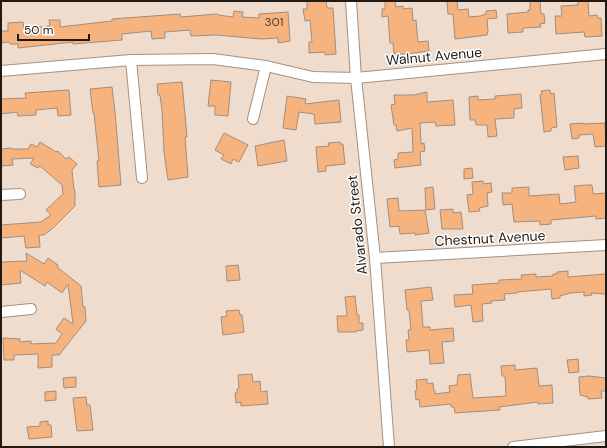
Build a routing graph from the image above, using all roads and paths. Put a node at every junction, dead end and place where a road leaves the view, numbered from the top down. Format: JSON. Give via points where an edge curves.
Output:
{"nodes":[{"id":1,"x":352,"y":1,"type":"edge"},
{"id":2,"x":606,"y":54,"type":"edge"},
{"id":3,"x":131,"y":60,"type":"junction"},
{"id":4,"x":266,"y":66,"type":"junction"},
{"id":5,"x":1,"y":71,"type":"edge"},
{"id":6,"x":356,"y":78,"type":"junction"},
{"id":7,"x":253,"y":119,"type":"dead end"},
{"id":8,"x":142,"y":178,"type":"dead end"},
{"id":9,"x":20,"y":194,"type":"dead end"},
{"id":10,"x":1,"y":195,"type":"edge"},
{"id":11,"x":606,"y":245,"type":"edge"},
{"id":12,"x":375,"y":258,"type":"junction"},
{"id":13,"x":31,"y":309,"type":"dead end"},
{"id":14,"x":1,"y":312,"type":"edge"},
{"id":15,"x":606,"y":436,"type":"edge"},
{"id":16,"x":588,"y":442,"type":"edge"},
{"id":17,"x":389,"y":447,"type":"edge"},
{"id":18,"x":513,"y":447,"type":"edge"}],
"edges":[{"from":1,"to":6,"type":"street","name":"Alvarado Street"},
{"from":2,"to":6,"type":"street","name":"Walnut Avenue"},
{"from":3,"to":4,"type":"street","name":"Walnut Avenue","via":[[213,59]]},
{"from":3,"to":5,"type":"street","name":"Walnut Avenue"},
{"from":3,"to":8,"type":"street"},
{"from":4,"to":6,"type":"street","name":"Walnut Avenue","via":[[313,77]]},
{"from":4,"to":7,"type":"street"},
{"from":6,"to":12,"type":"street","name":"Alvarado Street"},
{"from":9,"to":10,"type":"street"},
{"from":11,"to":12,"type":"street","name":"Chestnut Avenue"},
{"from":12,"to":17,"type":"street","name":"Alvarado Street"},
{"from":13,"to":14,"type":"street"},
{"from":15,"to":16,"type":"street"},
{"from":16,"to":18,"type":"street"}]}
